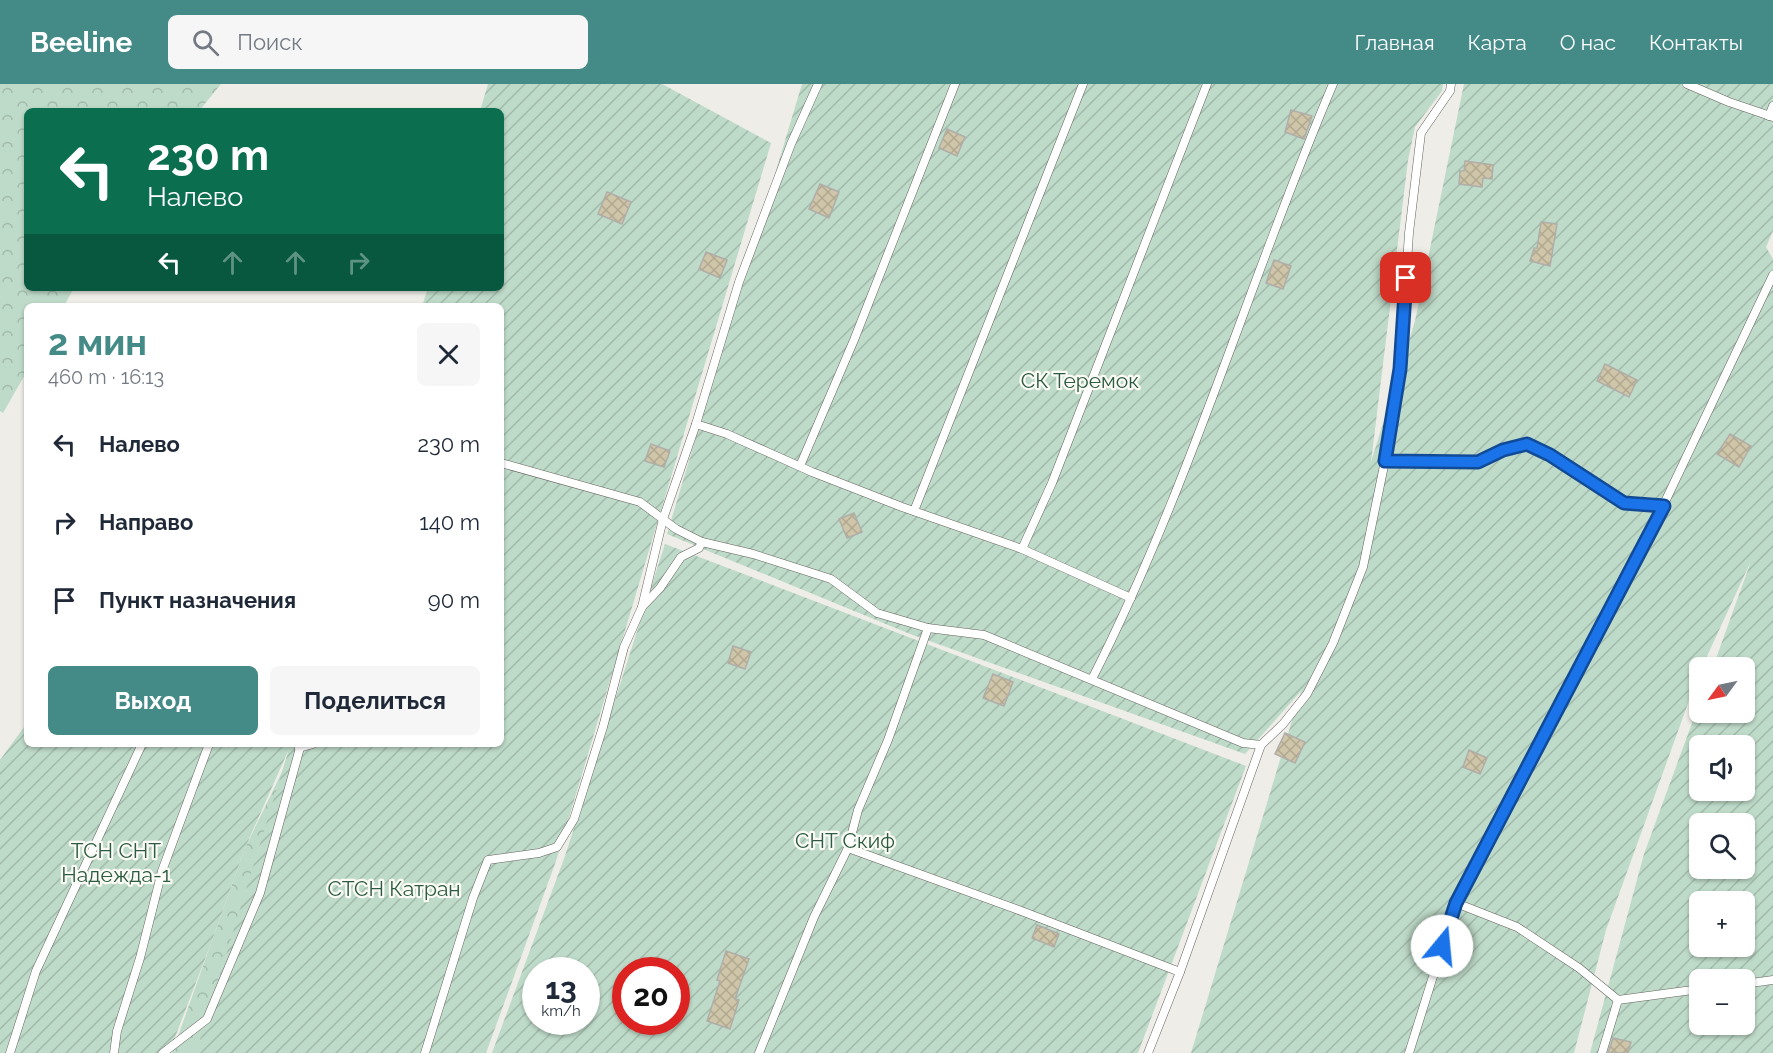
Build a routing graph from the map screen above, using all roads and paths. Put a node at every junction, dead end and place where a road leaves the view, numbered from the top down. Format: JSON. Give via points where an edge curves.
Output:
{"nodes":[{"id":1,"x":818,"y":84,"type":"edge"},
{"id":2,"x":955,"y":84,"type":"edge"},
{"id":3,"x":1083,"y":84,"type":"edge"},
{"id":4,"x":1207,"y":84,"type":"edge"},
{"id":5,"x":1333,"y":84,"type":"edge"},
{"id":6,"x":1451,"y":84,"type":"edge"},
{"id":7,"x":1687,"y":84,"type":"edge"},
{"id":8,"x":1773,"y":106,"type":"edge"},
{"id":9,"x":1771,"y":116,"type":"edge"},
{"id":10,"x":1773,"y":275,"type":"edge"},
{"id":11,"x":696,"y":424,"type":"junction"},
{"id":12,"x":1385,"y":461,"type":"junction"},
{"id":13,"x":504,"y":464,"type":"edge"},
{"id":14,"x":800,"y":466,"type":"junction"},
{"id":15,"x":1664,"y":506,"type":"junction"},
{"id":16,"x":914,"y":512,"type":"junction"},
{"id":17,"x":663,"y":519,"type":"junction"},
{"id":18,"x":702,"y":542,"type":"junction"},
{"id":19,"x":1022,"y":549,"type":"junction"},
{"id":20,"x":1131,"y":598,"type":"junction"},
{"id":21,"x":642,"y":607,"type":"junction"},
{"id":22,"x":928,"y":628,"type":"junction"},
{"id":23,"x":1092,"y":680,"type":"junction"},
{"id":24,"x":1261,"y":745,"type":"junction"},
{"id":25,"x":141,"y":747,"type":"edge"},
{"id":26,"x":208,"y":747,"type":"edge"},
{"id":27,"x":300,"y":747,"type":"edge"},
{"id":28,"x":848,"y":848,"type":"junction"},
{"id":29,"x":1456,"y":903,"type":"junction"},
{"id":30,"x":1180,"y":972,"type":"junction"},
{"id":31,"x":1773,"y":980,"type":"edge"},
{"id":32,"x":1755,"y":982,"type":"edge"},
{"id":33,"x":1689,"y":990,"type":"edge"},
{"id":34,"x":1618,"y":1000,"type":"junction"},
{"id":35,"x":10,"y":1053,"type":"edge"},
{"id":36,"x":114,"y":1053,"type":"edge"},
{"id":37,"x":164,"y":1053,"type":"edge"},
{"id":38,"x":424,"y":1053,"type":"edge"},
{"id":39,"x":759,"y":1053,"type":"edge"},
{"id":40,"x":1148,"y":1053,"type":"edge"},
{"id":41,"x":1409,"y":1053,"type":"edge"},
{"id":42,"x":1602,"y":1053,"type":"edge"}],
"edges":[{"from":1,"to":11,"type":"lane","via":[[739,282]]},
{"from":2,"to":14,"type":"lane"},
{"from":3,"to":16,"type":"lane"},
{"from":4,"to":19,"type":"lane","via":[[1052,483]]},
{"from":5,"to":20,"type":"lane"},
{"from":6,"to":12,"type":"lane","via":[[1421,133],[1409,233],[1400,369]]},
{"from":7,"to":9,"type":"lane"},
{"from":8,"to":9,"type":"lane"},
{"from":10,"to":15,"type":"lane"},
{"from":11,"to":14,"type":"lane"},
{"from":11,"to":17,"type":"lane"},
{"from":12,"to":15,"type":"lane","via":[[1478,462],[1527,444],[1624,503]]},
{"from":12,"to":24,"type":"lane","via":[[1364,567],[1333,643],[1307,694]]},
{"from":13,"to":17,"type":"lane","via":[[640,502]]},
{"from":14,"to":16,"type":"lane"},
{"from":15,"to":29,"type":"lane"},
{"from":16,"to":19,"type":"lane"},
{"from":17,"to":18,"type":"lane"},
{"from":17,"to":21,"type":"lane"},
{"from":18,"to":21,"type":"lane","via":[[699,548],[681,557]]},
{"from":18,"to":22,"type":"lane","via":[[831,579],[877,613]]},
{"from":19,"to":20,"type":"lane"},
{"from":20,"to":23,"type":"lane"},
{"from":21,"to":38,"type":"lane","via":[[624,647],[574,819],[557,847],[539,854],[488,860]]},
{"from":22,"to":23,"type":"lane","via":[[984,635]]},
{"from":22,"to":28,"type":"lane","via":[[858,810]]},
{"from":23,"to":24,"type":"lane","via":[[1243,743]]},
{"from":24,"to":30,"type":"lane"},
{"from":25,"to":35,"type":"lane","via":[[36,971]]},
{"from":26,"to":36,"type":"lane","via":[[162,871]]},
{"from":27,"to":37,"type":"lane","via":[[260,893],[207,1019]]},
{"from":28,"to":30,"type":"lane"},
{"from":28,"to":39,"type":"lane","via":[[814,917]]},
{"from":29,"to":34,"type":"lane","via":[[1516,927],[1579,968]]},
{"from":29,"to":41,"type":"lane"},
{"from":30,"to":40,"type":"lane"},
{"from":31,"to":32,"type":"lane"},
{"from":33,"to":34,"type":"lane"},
{"from":34,"to":42,"type":"lane"}]}
